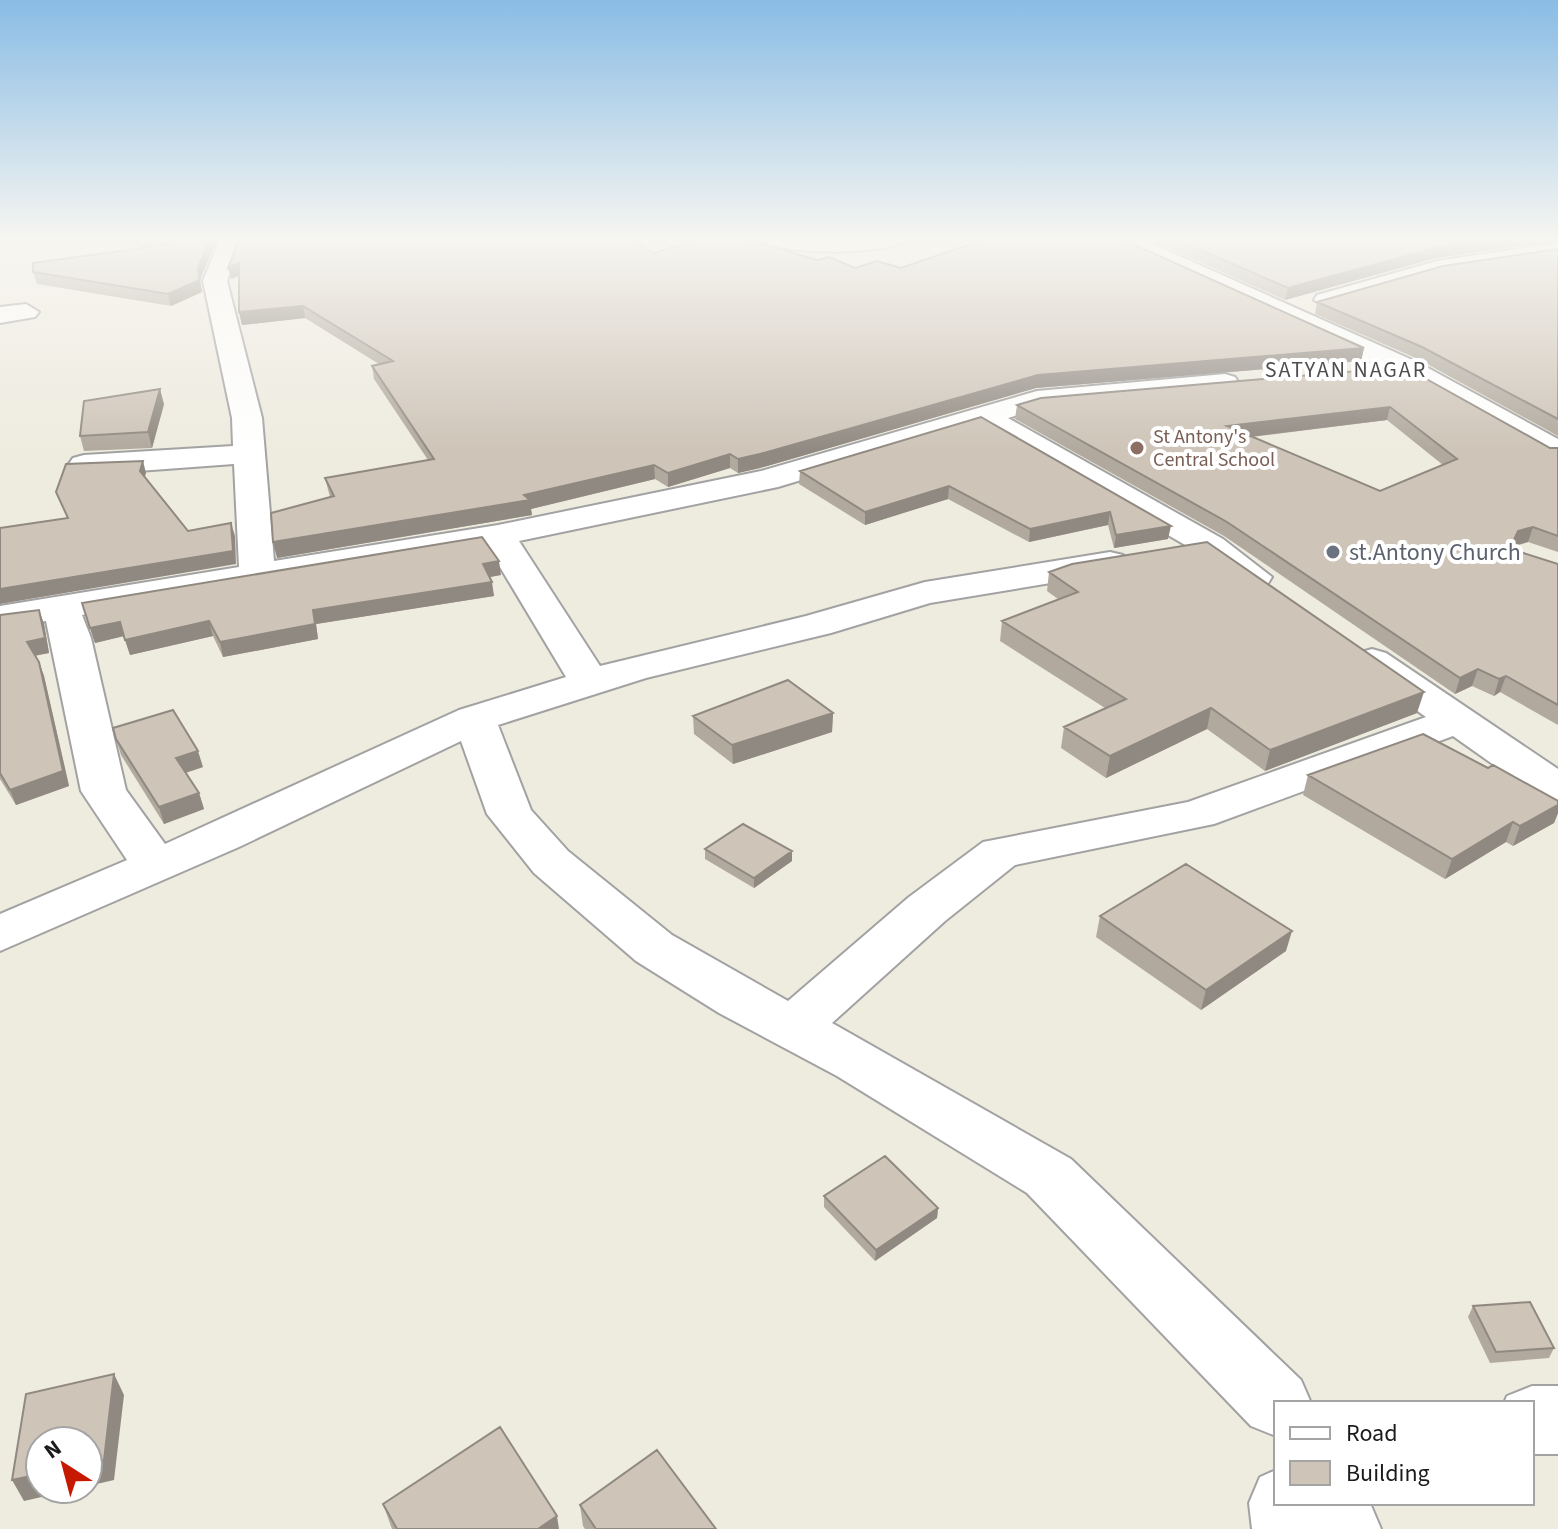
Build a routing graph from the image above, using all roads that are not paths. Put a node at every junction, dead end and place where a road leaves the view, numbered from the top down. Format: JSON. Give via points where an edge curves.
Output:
{"nodes":[{"id":1,"x":221,"y":308,"type":"edge"},
{"id":2,"x":1279,"y":308,"type":"edge"},
{"id":3,"x":1294,"y":308,"type":"edge"},
{"id":4,"x":1285,"y":311,"type":"junction"},
{"id":5,"x":26,"y":312,"type":"dead end"},
{"id":6,"x":0,"y":315,"type":"edge"},
{"id":7,"x":1407,"y":368,"type":"junction"},
{"id":8,"x":1348,"y":373,"type":"edge"},
{"id":9,"x":1259,"y":380,"type":"edge"},
{"id":10,"x":983,"y":416,"type":"junction"},
{"id":11,"x":1558,"y":452,"type":"edge"},
{"id":12,"x":249,"y":454,"type":"junction"},
{"id":13,"x":74,"y":465,"type":"edge"},
{"id":14,"x":498,"y":535,"type":"junction"},
{"id":15,"x":1211,"y":546,"type":"junction"},
{"id":16,"x":257,"y":573,"type":"junction"},
{"id":17,"x":1289,"y":601,"type":"edge"},
{"id":18,"x":60,"y":606,"type":"junction"},
{"id":19,"x":0,"y":617,"type":"edge"},
{"id":20,"x":1340,"y":638,"type":"edge"},
{"id":21,"x":590,"y":683,"type":"junction"},
{"id":22,"x":474,"y":719,"type":"junction"},
{"id":23,"x":1457,"y":720,"type":"junction"},
{"id":24,"x":1558,"y":789,"type":"edge"},
{"id":25,"x":155,"y":865,"type":"junction"},
{"id":26,"x":0,"y":934,"type":"edge"},
{"id":27,"x":793,"y":1027,"type":"junction"},
{"id":28,"x":1274,"y":1401,"type":"edge"},
{"id":29,"x":1534,"y":1420,"type":"edge"},
{"id":30,"x":1558,"y":1420,"type":"edge"},
{"id":31,"x":1286,"y":1505,"type":"edge"},
{"id":32,"x":1320,"y":1505,"type":"edge"},
{"id":33,"x":1290,"y":1529,"type":"edge"},
{"id":34,"x":1343,"y":1529,"type":"edge"}],
"edges":[{"from":1,"to":12,"type":"street","via":[[247,418]]},
{"from":2,"to":4,"type":"street"},
{"from":3,"to":4,"type":"street"},
{"from":4,"to":7,"type":"street"},
{"from":5,"to":6,"type":"street"},
{"from":7,"to":8,"type":"street"},
{"from":7,"to":11,"type":"street"},
{"from":9,"to":10,"type":"street","via":[[1037,400]]},
{"from":10,"to":14,"type":"street","via":[[767,480]]},
{"from":10,"to":15,"type":"street"},
{"from":12,"to":13,"type":"street"},
{"from":12,"to":16,"type":"street"},
{"from":14,"to":16,"type":"street"},
{"from":14,"to":21,"type":"street"},
{"from":15,"to":17,"type":"street"},
{"from":15,"to":21,"type":"street","via":[[925,593]]},
{"from":16,"to":18,"type":"street"},
{"from":18,"to":19,"type":"street"},
{"from":18,"to":25,"type":"street","via":[[72,638],[104,791]]},
{"from":20,"to":23,"type":"street"},
{"from":21,"to":22,"type":"street"},
{"from":22,"to":25,"type":"street"},
{"from":22,"to":27,"type":"street","via":[[510,814],[551,862],[654,948]]},
{"from":23,"to":24,"type":"street"},
{"from":23,"to":27,"type":"street","via":[[1198,814],[1000,853],[927,909]]},
{"from":25,"to":26,"type":"street"},
{"from":27,"to":28,"type":"street","via":[[1049,1176]]},
{"from":29,"to":30,"type":"street"},
{"from":31,"to":33,"type":"street"},
{"from":32,"to":34,"type":"street"}]}
